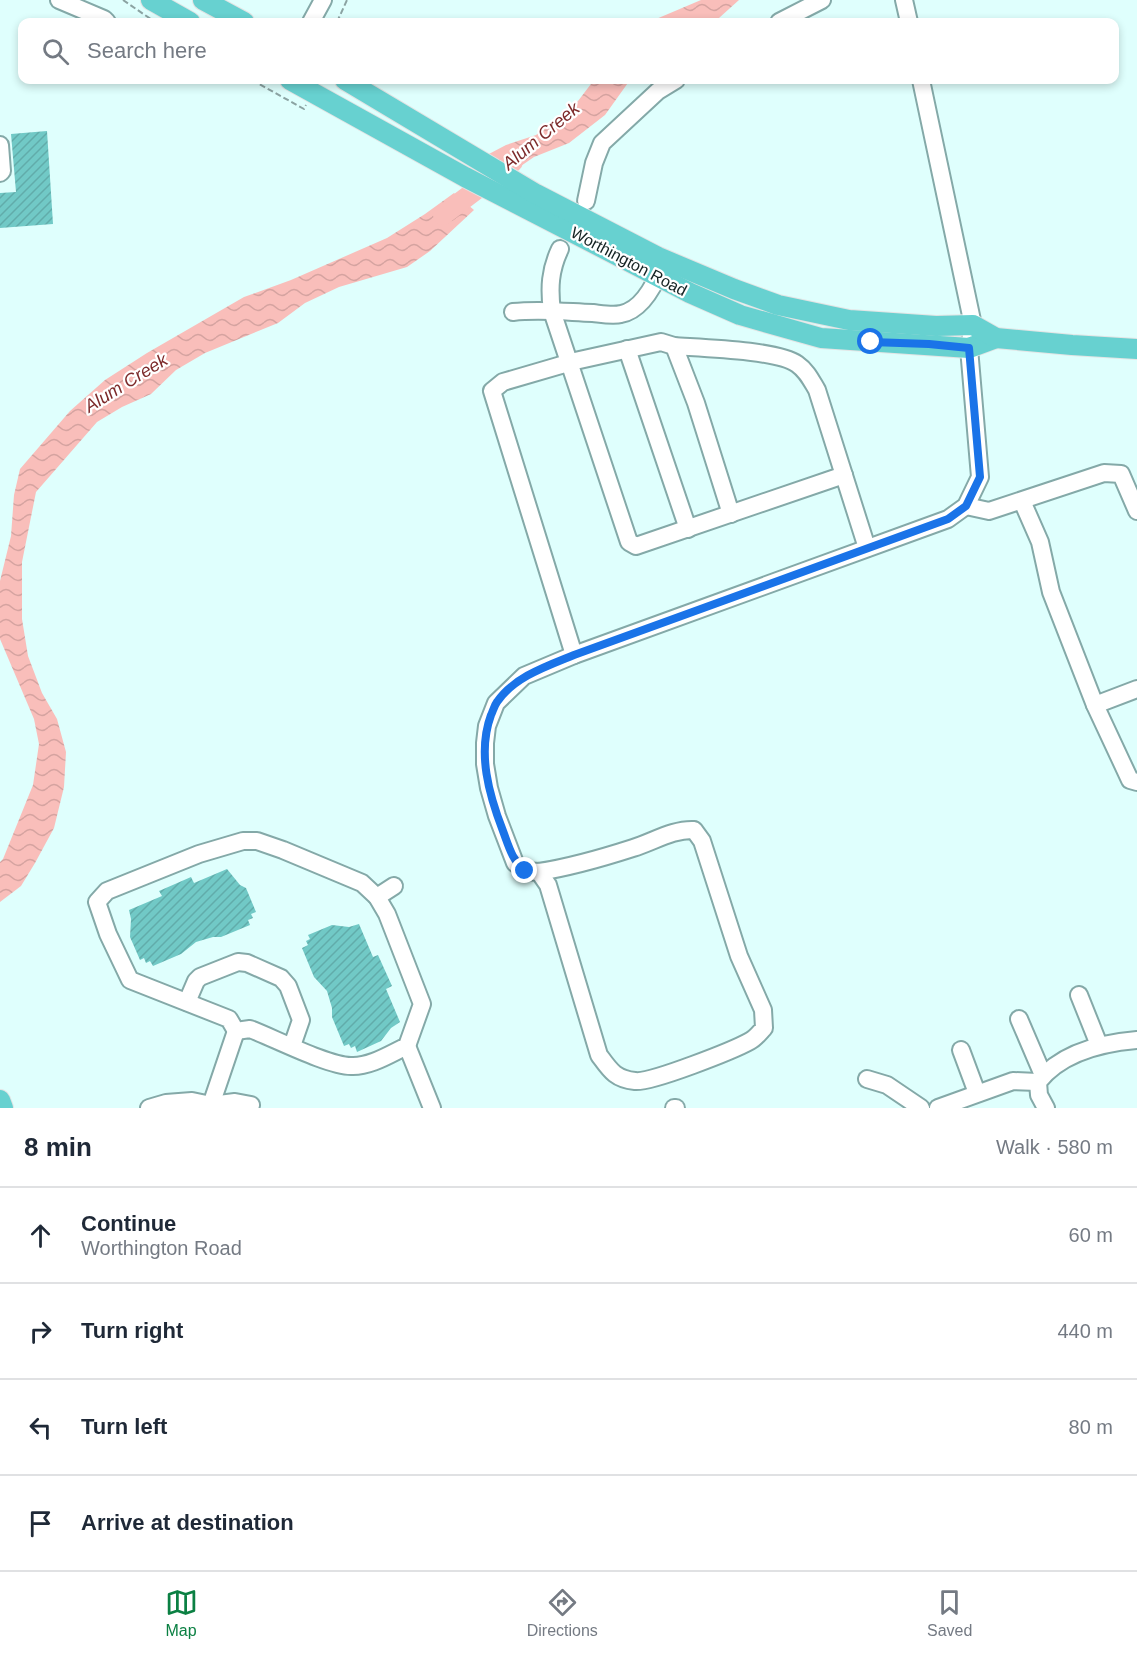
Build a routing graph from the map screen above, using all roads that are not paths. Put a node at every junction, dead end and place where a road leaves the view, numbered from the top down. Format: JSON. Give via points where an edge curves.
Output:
{"nodes":[{"id":1,"x":59,"y":0,"type":"edge"},
{"id":2,"x":151,"y":0,"type":"edge"},
{"id":3,"x":203,"y":0,"type":"edge"},
{"id":4,"x":323,"y":0,"type":"edge"},
{"id":5,"x":822,"y":0,"type":"edge"},
{"id":6,"x":904,"y":0,"type":"edge"},
{"id":7,"x":102,"y":18,"type":"edge"},
{"id":8,"x":183,"y":18,"type":"edge"},
{"id":9,"x":237,"y":18,"type":"edge"},
{"id":10,"x":313,"y":18,"type":"edge"},
{"id":11,"x":787,"y":18,"type":"edge"},
{"id":12,"x":908,"y":18,"type":"edge"},
{"id":13,"x":297,"y":84,"type":"edge"},
{"id":14,"x":352,"y":84,"type":"edge"},
{"id":15,"x":669,"y":84,"type":"edge"},
{"id":16,"x":922,"y":84,"type":"edge"},
{"id":17,"x":0,"y":145,"type":"edge"},
{"id":18,"x":0,"y":173,"type":"edge"},
{"id":19,"x":529,"y":200,"type":"junction"},
{"id":20,"x":586,"y":201,"type":"dead end"},
{"id":21,"x":560,"y":249,"type":"dead end"},
{"id":22,"x":661,"y":268,"type":"junction"},
{"id":23,"x":552,"y":311,"type":"junction"},
{"id":24,"x":513,"y":312,"type":"dead end"},
{"id":25,"x":973,"y":325,"type":"junction"},
{"id":26,"x":996,"y":338,"type":"junction"},
{"id":27,"x":674,"y":346,"type":"junction"},
{"id":28,"x":969,"y":348,"type":"junction"},
{"id":29,"x":1137,"y":349,"type":"edge"},
{"id":30,"x":627,"y":350,"type":"junction"},
{"id":31,"x":569,"y":363,"type":"junction"},
{"id":32,"x":844,"y":475,"type":"junction"},
{"id":33,"x":1022,"y":501,"type":"junction"},
{"id":34,"x":966,"y":506,"type":"junction"},
{"id":35,"x":1137,"y":511,"type":"edge"},
{"id":36,"x":731,"y":514,"type":"junction"},
{"id":37,"x":688,"y":528,"type":"junction"},
{"id":38,"x":867,"y":548,"type":"junction"},
{"id":39,"x":574,"y":655,"type":"junction"},
{"id":40,"x":1137,"y":688,"type":"edge"},
{"id":41,"x":1095,"y":705,"type":"junction"},
{"id":42,"x":1137,"y":782,"type":"edge"},
{"id":43,"x":539,"y":872,"type":"junction"},
{"id":44,"x":394,"y":886,"type":"dead end"},
{"id":45,"x":377,"y":897,"type":"junction"},
{"id":46,"x":1079,"y":994,"type":"dead end"},
{"id":47,"x":187,"y":1002,"type":"junction"},
{"id":48,"x":1018,"y":1019,"type":"dead end"},
{"id":49,"x":236,"y":1031,"type":"junction"},
{"id":50,"x":1137,"y":1040,"type":"edge"},
{"id":51,"x":1099,"y":1045,"type":"junction"},
{"id":52,"x":292,"y":1046,"type":"junction"},
{"id":53,"x":407,"y":1046,"type":"junction"},
{"id":54,"x":961,"y":1050,"type":"dead end"},
{"id":55,"x":867,"y":1078,"type":"dead end"},
{"id":56,"x":1040,"y":1079,"type":"junction"},
{"id":57,"x":977,"y":1094,"type":"junction"},
{"id":58,"x":0,"y":1100,"type":"edge"},
{"id":59,"x":251,"y":1105,"type":"dead end"},
{"id":60,"x":212,"y":1107,"type":"edge"},
{"id":61,"x":3,"y":1108,"type":"edge"},
{"id":62,"x":149,"y":1108,"type":"edge"},
{"id":63,"x":432,"y":1108,"type":"edge"},
{"id":64,"x":921,"y":1108,"type":"edge"},
{"id":65,"x":938,"y":1108,"type":"edge"},
{"id":66,"x":1046,"y":1108,"type":"edge"}],
"edges":[{"from":1,"to":7,"type":"street"},
{"from":2,"to":8,"type":"main road"},
{"from":3,"to":9,"type":"main road"},
{"from":4,"to":10,"type":"street"},
{"from":5,"to":11,"type":"street"},
{"from":6,"to":12,"type":"street"},
{"from":13,"to":19,"type":"main road","name":"Worthington Road","via":[[438,162]]},
{"from":14,"to":19,"type":"main road","name":"Worthington Road","via":[[448,142]]},
{"from":15,"to":20,"type":"street","via":[[602,143]]},
{"from":16,"to":25,"type":"street"},
{"from":17,"to":18,"type":"street"},
{"from":19,"to":22,"type":"main road","name":"Worthington Road"},
{"from":21,"to":23,"type":"street","via":[[550,279]]},
{"from":22,"to":23,"type":"street","via":[[636,308],[621,315]]},
{"from":22,"to":25,"type":"main road","name":"Worthington Road","via":[[778,305],[849,320]]},
{"from":22,"to":28,"type":"main road","name":"Worthington Road","via":[[740,315],[821,338]]},
{"from":23,"to":24,"type":"street"},
{"from":23,"to":31,"type":"street"},
{"from":25,"to":26,"type":"main road","name":"Worthington Road"},
{"from":25,"to":28,"type":"street"},
{"from":26,"to":28,"type":"main road","name":"Worthington Road"},
{"from":26,"to":29,"type":"main road","name":"Worthington Road"},
{"from":27,"to":30,"type":"street","via":[[661,342]]},
{"from":27,"to":32,"type":"street","via":[[780,356],[796,363],[807,372],[817,390]]},
{"from":27,"to":36,"type":"street"},
{"from":28,"to":34,"type":"street","via":[[980,477]]},
{"from":30,"to":31,"type":"street"},
{"from":30,"to":37,"type":"street"},
{"from":31,"to":37,"type":"street","via":[[629,542],[636,546]]},
{"from":31,"to":39,"type":"street","via":[[503,382],[492,391]]},
{"from":32,"to":36,"type":"street"},
{"from":32,"to":38,"type":"street"},
{"from":33,"to":34,"type":"street","via":[[989,511]]},
{"from":33,"to":35,"type":"street","via":[[1104,473],[1121,474]]},
{"from":33,"to":41,"type":"street","via":[[1040,542],[1051,592]]},
{"from":34,"to":38,"type":"street","via":[[948,519]]},
{"from":36,"to":37,"type":"street"},
{"from":38,"to":39,"type":"street"},
{"from":39,"to":43,"type":"street","via":[[524,676],[496,703],[484,743],[489,788],[515,862],[525,871]]},
{"from":40,"to":41,"type":"street"},
{"from":41,"to":42,"type":"street","via":[[1130,780]]},
{"from":43,"to":43,"type":"street","via":[[548,885],[599,1055],[613,1074],[637,1082],[719,1055],[753,1040],[764,1028],[763,1010],[739,956],[702,841],[694,830],[681,829],[573,867]]},
{"from":44,"to":45,"type":"street"},
{"from":45,"to":47,"type":"street","via":[[362,883],[257,841],[224,845],[107,891],[97,902],[130,980]]},
{"from":45,"to":53,"type":"street","via":[[422,1004]]},
{"from":46,"to":51,"type":"street"},
{"from":47,"to":49,"type":"street","via":[[229,1019]]},
{"from":47,"to":52,"type":"street","via":[[200,977],[238,962],[247,963],[281,978],[288,987],[302,1020]]},
{"from":48,"to":56,"type":"street"},
{"from":49,"to":52,"type":"street","via":[[250,1029]]},
{"from":49,"to":60,"type":"street"},
{"from":50,"to":51,"type":"street"},
{"from":51,"to":56,"type":"street","via":[[1057,1064]]},
{"from":52,"to":53,"type":"street","via":[[351,1066]]},
{"from":53,"to":63,"type":"street"},
{"from":54,"to":57,"type":"street"},
{"from":55,"to":64,"type":"street","via":[[887,1085]]},
{"from":56,"to":57,"type":"street","via":[[1014,1081]]},
{"from":56,"to":66,"type":"street","via":[[1039,1095]]},
{"from":57,"to":65,"type":"street"},
{"from":58,"to":61,"type":"main road"},
{"from":59,"to":60,"type":"street","via":[[235,1102]]},
{"from":60,"to":62,"type":"street","via":[[192,1101]]}]}
